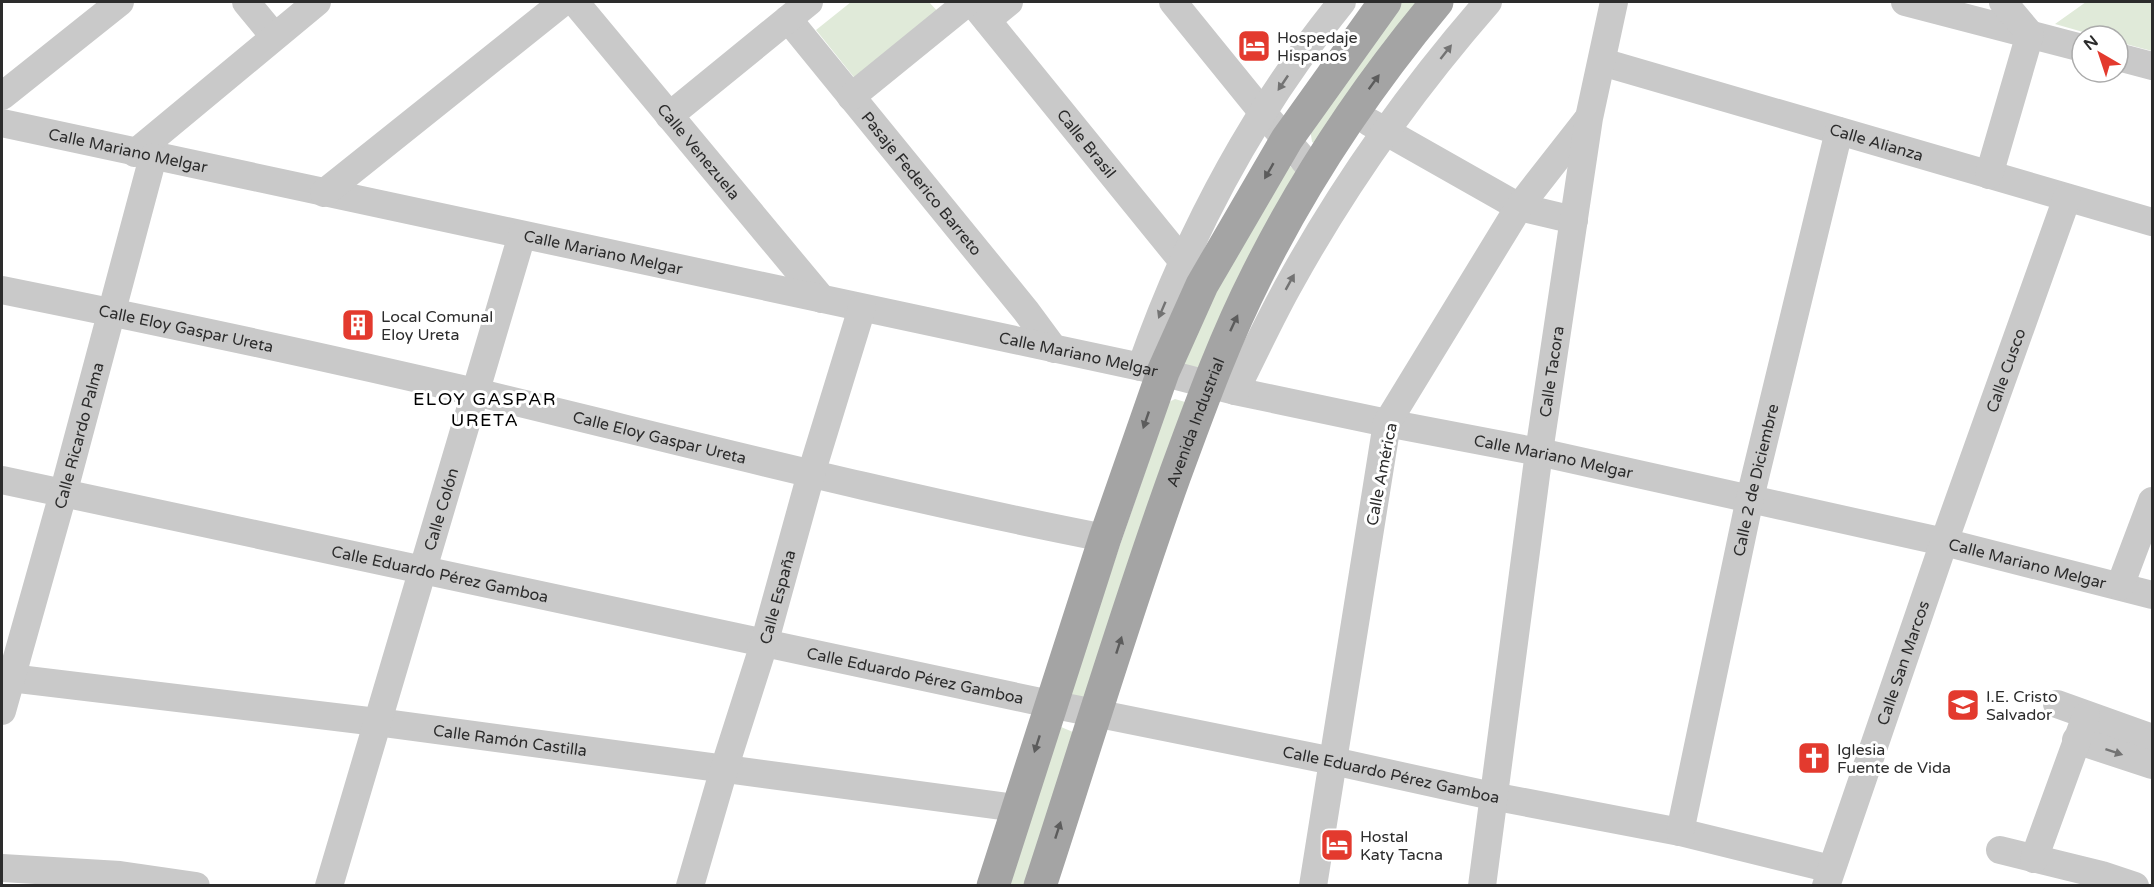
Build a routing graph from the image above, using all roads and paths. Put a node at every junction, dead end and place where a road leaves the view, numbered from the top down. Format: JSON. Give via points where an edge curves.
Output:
{"nodes":[{"id":1,"x":120,"y":2,"type":"edge"},
{"id":2,"x":246,"y":2,"type":"edge"},
{"id":3,"x":317,"y":2,"type":"edge"},
{"id":4,"x":563,"y":2,"type":"edge"},
{"id":5,"x":575,"y":2,"type":"edge"},
{"id":6,"x":809,"y":2,"type":"edge"},
{"id":7,"x":1009,"y":2,"type":"edge"},
{"id":8,"x":1173,"y":2,"type":"edge"},
{"id":9,"x":1342,"y":2,"type":"edge"},
{"id":10,"x":1385,"y":2,"type":"edge"},
{"id":11,"x":1437,"y":2,"type":"edge"},
{"id":12,"x":1488,"y":2,"type":"edge"},
{"id":13,"x":1614,"y":2,"type":"edge"},
{"id":14,"x":1905,"y":2,"type":"edge"},
{"id":15,"x":2003,"y":2,"type":"edge"},
{"id":16,"x":976,"y":8,"type":"edge"},
{"id":17,"x":788,"y":19,"type":"junction"},
{"id":18,"x":2030,"y":34,"type":"junction"},
{"id":19,"x":274,"y":36,"type":"junction"},
{"id":20,"x":2070,"y":45,"type":"edge"},
{"id":21,"x":2130,"y":60,"type":"edge"},
{"id":22,"x":1602,"y":62,"type":"junction"},
{"id":23,"x":2152,"y":66,"type":"edge"},
{"id":24,"x":2,"y":96,"type":"edge"},
{"id":25,"x":851,"y":97,"type":"junction"},
{"id":26,"x":1263,"y":113,"type":"junction"},
{"id":27,"x":1352,"y":113,"type":"junction"},
{"id":28,"x":669,"y":116,"type":"junction"},
{"id":29,"x":1589,"y":118,"type":"junction"},
{"id":30,"x":2,"y":123,"type":"edge"},
{"id":31,"x":1384,"y":131,"type":"junction"},
{"id":32,"x":1839,"y":131,"type":"junction"},
{"id":33,"x":1287,"y":140,"type":"junction"},
{"id":34,"x":144,"y":154,"type":"junction"},
{"id":35,"x":1314,"y":172,"type":"junction"},
{"id":36,"x":1989,"y":175,"type":"junction"},
{"id":37,"x":324,"y":193,"type":"junction"},
{"id":38,"x":2067,"y":198,"type":"junction"},
{"id":39,"x":1519,"y":207,"type":"junction"},
{"id":40,"x":1574,"y":220,"type":"junction"},
{"id":41,"x":2152,"y":222,"type":"edge"},
{"id":42,"x":522,"y":235,"type":"junction"},
{"id":43,"x":1192,"y":274,"type":"junction"},
{"id":44,"x":2,"y":290,"type":"edge"},
{"id":45,"x":822,"y":299,"type":"junction"},
{"id":46,"x":861,"y":308,"type":"junction"},
{"id":47,"x":111,"y":312,"type":"junction"},
{"id":48,"x":1054,"y":349,"type":"junction"},
{"id":49,"x":1152,"y":370,"type":"junction"},
{"id":50,"x":1222,"y":388,"type":"junction"},
{"id":51,"x":477,"y":393,"type":"junction"},
{"id":52,"x":1387,"y":423,"type":"junction"},
{"id":53,"x":1539,"y":452,"type":"junction"},
{"id":54,"x":811,"y":474,"type":"junction"},
{"id":55,"x":2,"y":480,"type":"edge"},
{"id":56,"x":63,"y":494,"type":"junction"},
{"id":57,"x":1750,"y":498,"type":"junction"},
{"id":58,"x":2152,"y":501,"type":"edge"},
{"id":59,"x":1105,"y":538,"type":"junction"},
{"id":60,"x":1944,"y":542,"type":"junction"},
{"id":61,"x":423,"y":570,"type":"junction"},
{"id":62,"x":2120,"y":586,"type":"junction"},
{"id":63,"x":2152,"y":595,"type":"edge"},
{"id":64,"x":764,"y":644,"type":"junction"},
{"id":65,"x":6,"y":678,"type":"edge"},
{"id":66,"x":1050,"y":704,"type":"junction"},
{"id":67,"x":2057,"y":704,"type":"dead end"},
{"id":68,"x":2,"y":711,"type":"edge"},
{"id":69,"x":1097,"y":714,"type":"junction"},
{"id":70,"x":377,"y":722,"type":"junction"},
{"id":71,"x":2081,"y":728,"type":"junction"},
{"id":72,"x":2152,"y":738,"type":"edge"},
{"id":73,"x":1333,"y":761,"type":"junction"},
{"id":74,"x":2152,"y":765,"type":"edge"},
{"id":75,"x":724,"y":769,"type":"junction"},
{"id":76,"x":1492,"y":796,"type":"junction"},
{"id":77,"x":1016,"y":808,"type":"junction"},
{"id":78,"x":1680,"y":832,"type":"junction"},
{"id":79,"x":2000,"y":850,"type":"dead end"},
{"id":80,"x":2034,"y":859,"type":"junction"},
{"id":81,"x":2,"y":867,"type":"edge"},
{"id":82,"x":1828,"y":877,"type":"edge"},
{"id":83,"x":196,"y":885,"type":"edge"},
{"id":84,"x":329,"y":885,"type":"edge"},
{"id":85,"x":690,"y":885,"type":"edge"},
{"id":86,"x":993,"y":885,"type":"edge"},
{"id":87,"x":1040,"y":885,"type":"edge"},
{"id":88,"x":1313,"y":885,"type":"edge"},
{"id":89,"x":1482,"y":885,"type":"edge"},
{"id":90,"x":2135,"y":885,"type":"edge"}],
"edges":[{"from":1,"to":24,"type":"street"},
{"from":2,"to":19,"type":"street"},
{"from":3,"to":19,"type":"street"},
{"from":4,"to":37,"type":"street"},
{"from":5,"to":28,"type":"street","name":"Calle Venezuela"},
{"from":6,"to":17,"type":"street"},
{"from":7,"to":16,"type":"street"},
{"from":8,"to":26,"type":"street"},
{"from":9,"to":26,"type":"street","one_way":true},
{"from":10,"to":33,"type":"main road"},
{"from":27,"to":11,"type":"main road","name":"Avenida Industrial","one_way":true},
{"from":31,"to":12,"type":"street","one_way":true},
{"from":13,"to":22,"type":"street","name":"Calle Tacora"},
{"from":14,"to":18,"type":"street"},
{"from":15,"to":18,"type":"street"},
{"from":16,"to":25,"type":"street"},
{"from":16,"to":43,"type":"street","name":"Calle Brasil"},
{"from":17,"to":25,"type":"street","name":"Pasaje Federico Barreto"},
{"from":17,"to":28,"type":"street"},
{"from":18,"to":20,"type":"street"},
{"from":18,"to":36,"type":"street"},
{"from":19,"to":34,"type":"street"},
{"from":21,"to":23,"type":"street"},
{"from":22,"to":29,"type":"street","name":"Calle Tacora"},
{"from":22,"to":32,"type":"street","name":"Calle Alianza"},
{"from":25,"to":48,"type":"street","name":"Pasaje Federico Barreto"},
{"from":26,"to":33,"type":"street"},
{"from":26,"to":43,"type":"street","via":[[1217,192]]},
{"from":27,"to":31,"type":"street"},
{"from":27,"to":35,"type":"main road","name":"Avenida Industrial"},
{"from":28,"to":45,"type":"street","name":"Calle Venezuela"},
{"from":29,"to":39,"type":"street","name":"Calle América"},
{"from":29,"to":40,"type":"street","name":"Calle Tacora"},
{"from":30,"to":34,"type":"street","name":"Calle Mariano Melgar"},
{"from":31,"to":39,"type":"street"},
{"from":50,"to":31,"type":"street","one_way":true},
{"from":32,"to":36,"type":"street","name":"Calle Alianza"},
{"from":32,"to":57,"type":"street","name":"Calle 2 de Diciembre"},
{"from":33,"to":35,"type":"street"},
{"from":33,"to":43,"type":"main road","one_way":true},
{"from":34,"to":37,"type":"street","name":"Calle Mariano Melgar"},
{"from":34,"to":47,"type":"street","name":"Calle Ricardo Palma"},
{"from":50,"to":35,"type":"main road","name":"Avenida Industrial","one_way":true,"via":[[1256,276]]},
{"from":36,"to":38,"type":"street","name":"Calle Alianza"},
{"from":37,"to":42,"type":"street","name":"Calle Mariano Melgar"},
{"from":38,"to":41,"type":"street","name":"Calle Alianza"},
{"from":38,"to":60,"type":"street","name":"Calle Cusco"},
{"from":39,"to":40,"type":"street"},
{"from":39,"to":52,"type":"street","name":"Calle América"},
{"from":40,"to":53,"type":"street","name":"Calle Tacora"},
{"from":42,"to":45,"type":"street","name":"Calle Mariano Melgar"},
{"from":42,"to":51,"type":"street","name":"Calle Colón"},
{"from":43,"to":49,"type":"main road","one_way":true},
{"from":44,"to":47,"type":"street","name":"Calle Eloy Gaspar Ureta"},
{"from":45,"to":46,"type":"street","name":"Calle Mariano Melgar"},
{"from":46,"to":48,"type":"street","name":"Calle Mariano Melgar"},
{"from":46,"to":54,"type":"street","name":"Calle España"},
{"from":47,"to":51,"type":"street","name":"Calle Eloy Gaspar Ureta"},
{"from":47,"to":56,"type":"street","name":"Calle Ricardo Palma"},
{"from":48,"to":49,"type":"street","name":"Calle Mariano Melgar"},
{"from":49,"to":50,"type":"street","name":"Calle Mariano Melgar"},
{"from":49,"to":59,"type":"main road","one_way":true},
{"from":50,"to":52,"type":"street","name":"Calle Mariano Melgar"},
{"from":69,"to":50,"type":"main road","name":"Avenida Industrial","one_way":true,"via":[[1150,544]]},
{"from":51,"to":54,"type":"street","name":"Calle Eloy Gaspar Ureta"},
{"from":51,"to":61,"type":"street","name":"Calle Colón"},
{"from":52,"to":53,"type":"street","name":"Calle Mariano Melgar"},
{"from":52,"to":73,"type":"street","name":"Calle América"},
{"from":53,"to":57,"type":"street","name":"Calle Mariano Melgar"},
{"from":53,"to":76,"type":"street","name":"Calle Tacora"},
{"from":54,"to":59,"type":"street","name":"Calle Eloy Gaspar Ureta"},
{"from":54,"to":64,"type":"street","name":"Calle España"},
{"from":55,"to":56,"type":"street","name":"Calle Eduardo Pérez Gamboa"},
{"from":56,"to":61,"type":"street","name":"Calle Eduardo Pérez Gamboa"},
{"from":56,"to":65,"type":"street","name":"Calle Ricardo Palma"},
{"from":57,"to":60,"type":"street","name":"Calle Mariano Melgar"},
{"from":57,"to":78,"type":"street","name":"Calle 2 de Diciembre"},
{"from":58,"to":62,"type":"street"},
{"from":59,"to":66,"type":"main road"},
{"from":60,"to":62,"type":"street","name":"Calle Mariano Melgar"},
{"from":60,"to":82,"type":"street","name":"Calle San Marcos"},
{"from":61,"to":64,"type":"street","name":"Calle Eduardo Pérez Gamboa"},
{"from":61,"to":70,"type":"street","name":"Calle Colón"},
{"from":62,"to":63,"type":"street","name":"Calle Mariano Melgar"},
{"from":64,"to":66,"type":"street","name":"Calle Eduardo Pérez Gamboa"},
{"from":64,"to":75,"type":"street","name":"Calle España"},
{"from":65,"to":68,"type":"street","name":"Calle Ricardo Palma"},
{"from":65,"to":70,"type":"street","name":"Calle Ramón Castilla"},
{"from":66,"to":69,"type":"street","name":"Calle Eduardo Pérez Gamboa"},
{"from":66,"to":77,"type":"main road","one_way":true},
{"from":67,"to":71,"type":"street"},
{"from":69,"to":73,"type":"street","name":"Calle Eduardo Pérez Gamboa"},
{"from":87,"to":69,"type":"main road","name":"Avenida Industrial","one_way":true},
{"from":70,"to":75,"type":"street","name":"Calle Ramón Castilla"},
{"from":70,"to":84,"type":"street","name":"Calle Colón"},
{"from":71,"to":72,"type":"street"},
{"from":71,"to":74,"type":"street","one_way":true},
{"from":71,"to":80,"type":"street"},
{"from":73,"to":76,"type":"street","name":"Calle Eduardo Pérez Gamboa"},
{"from":73,"to":88,"type":"street","name":"Calle América"},
{"from":75,"to":77,"type":"street","name":"Calle Ramón Castilla"},
{"from":75,"to":85,"type":"street","name":"Calle España"},
{"from":76,"to":78,"type":"street","name":"Calle Eduardo Pérez Gamboa"},
{"from":76,"to":89,"type":"street","name":"Calle Tacora"},
{"from":77,"to":86,"type":"main road"},
{"from":78,"to":82,"type":"street","name":"Calle Eduardo Pérez Gamboa"},
{"from":79,"to":80,"type":"street"},
{"from":80,"to":90,"type":"street"},
{"from":81,"to":83,"type":"street"}]}
